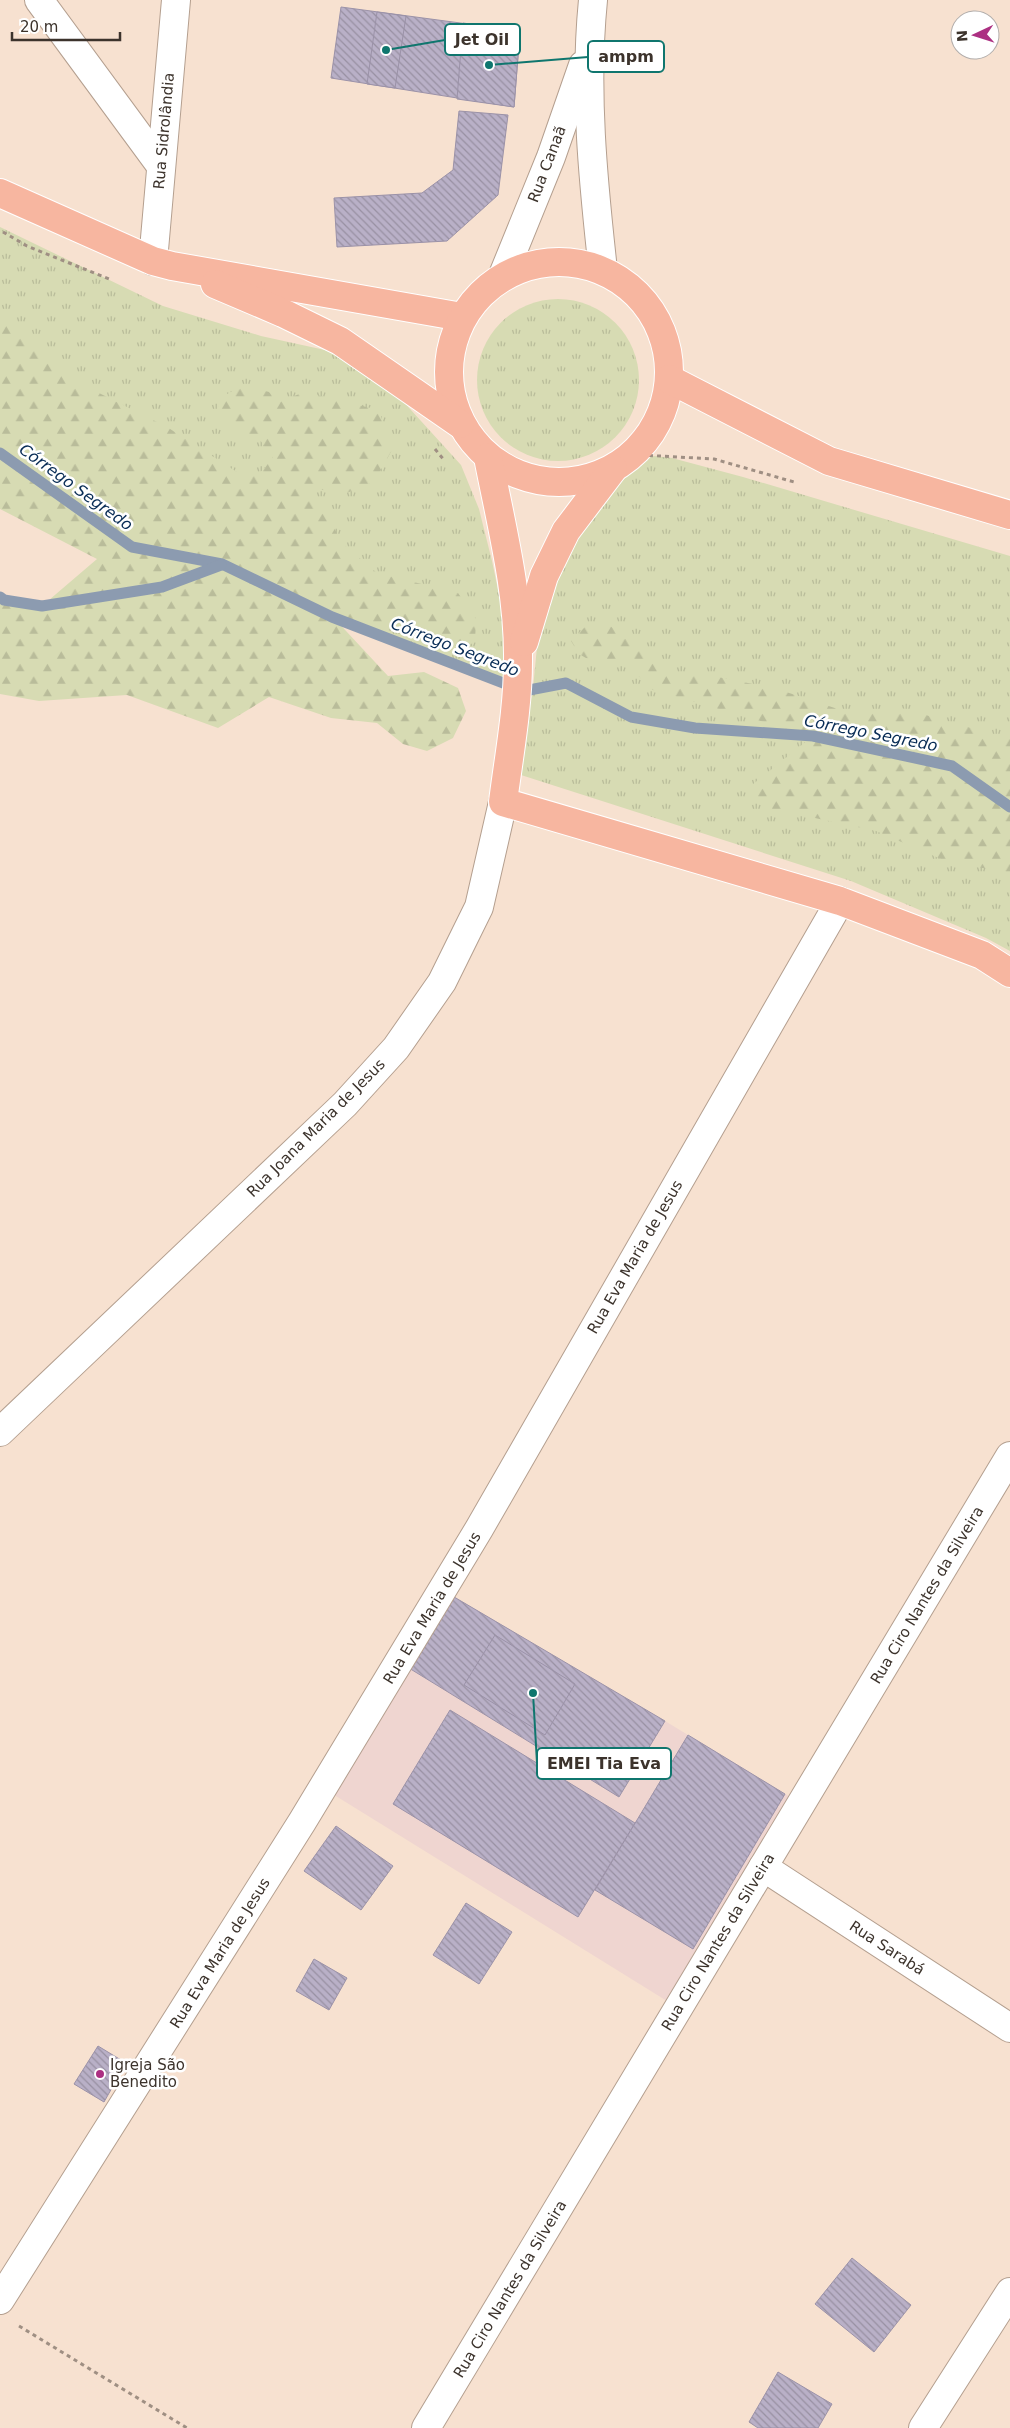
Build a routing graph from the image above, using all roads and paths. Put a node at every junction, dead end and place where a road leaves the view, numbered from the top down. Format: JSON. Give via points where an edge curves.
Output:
{"nodes":[{"id":1,"x":39,"y":0,"type":"edge"},
{"id":2,"x":176,"y":0,"type":"edge"},
{"id":3,"x":591,"y":0,"type":"edge"},
{"id":4,"x":588,"y":52,"type":"junction"},
{"id":5,"x":160,"y":166,"type":"junction"},
{"id":6,"x":0,"y":193,"type":"edge"},
{"id":7,"x":163,"y":264,"type":"junction"},
{"id":8,"x":603,"y":270,"type":"junction"},
{"id":9,"x":504,"y":275,"type":"junction"},
{"id":10,"x":462,"y":317,"type":"junction"},
{"id":11,"x":669,"y":379,"type":"junction"},
{"id":12,"x":460,"y":424,"type":"junction"},
{"id":13,"x":488,"y":458,"type":"junction"},
{"id":14,"x":613,"y":469,"type":"junction"},
{"id":15,"x":1010,"y":515,"type":"edge"},
{"id":16,"x":518,"y":668,"type":"junction"},
{"id":17,"x":503,"y":802,"type":"junction"},
{"id":18,"x":840,"y":901,"type":"junction"},
{"id":19,"x":1010,"y":973,"type":"edge"},
{"id":20,"x":0,"y":1432,"type":"edge"},
{"id":21,"x":1010,"y":1456,"type":"edge"},
{"id":22,"x":763,"y":1867,"type":"junction"},
{"id":23,"x":1010,"y":2028,"type":"edge"},
{"id":24,"x":1010,"y":2292,"type":"edge"},
{"id":25,"x":0,"y":2300,"type":"edge"},
{"id":26,"x":17,"y":2325,"type":"dead end"},
{"id":27,"x":187,"y":2428,"type":"edge"},
{"id":28,"x":426,"y":2428,"type":"edge"},
{"id":29,"x":923,"y":2428,"type":"edge"}],
"edges":[{"from":1,"to":5,"type":"street"},
{"from":2,"to":5,"type":"street","name":"Rua Sidrolândia"},
{"from":3,"to":4,"type":"street","name":"Rua Canaã"},
{"from":4,"to":8,"type":"street","name":"Rua Canaã","via":[[592,173]]},
{"from":4,"to":9,"type":"street","name":"Rua Canaã"},
{"from":5,"to":7,"type":"street","name":"Rua Sidrolândia"},
{"from":6,"to":7,"type":"main road"},
{"from":7,"to":10,"type":"main road"},
{"from":7,"to":12,"type":"main road","via":[[283,313],[340,341]]},
{"from":8,"to":9,"type":"main road","via":[[570,261],[536,263]]},
{"from":8,"to":11,"type":"main road","via":[[631,288],[653,314],[666,346]]},
{"from":9,"to":10,"type":"main road"},
{"from":10,"to":12,"type":"main road","via":[[449,352],[449,389]]},
{"from":11,"to":14,"type":"main road","via":[[663,407],[651,433],[632,455]]},
{"from":11,"to":15,"type":"main road","via":[[829,461]]},
{"from":12,"to":13,"type":"main road"},
{"from":13,"to":14,"type":"main road","via":[[527,478],[562,482]]},
{"from":13,"to":16,"type":"main road","name":"Rua Joana Maria de Jesus","via":[[508,561]]},
{"from":14,"to":16,"type":"main road","name":"Rua Joana Maria de Jesus","via":[[566,531],[544,576]]},
{"from":16,"to":17,"type":"main road","name":"Rua Joana Maria de Jesus"},
{"from":17,"to":18,"type":"main road"},
{"from":17,"to":20,"type":"street","name":"Rua Joana Maria de Jesus","via":[[478,907],[442,982],[396,1048],[345,1104]]},
{"from":18,"to":19,"type":"main road","via":[[982,955]]},
{"from":18,"to":25,"type":"street","name":"Rua Eva Maria de Jesus","via":[[479,1529],[302,1822]]},
{"from":21,"to":22,"type":"street","name":"Rua Ciro Nantes da Silveira"},
{"from":22,"to":23,"type":"street","name":"Rua Sarabá"},
{"from":22,"to":28,"type":"street","name":"Rua Ciro Nantes da Silveira"},
{"from":24,"to":29,"type":"street"},
{"from":26,"to":27,"type":"path"}]}
